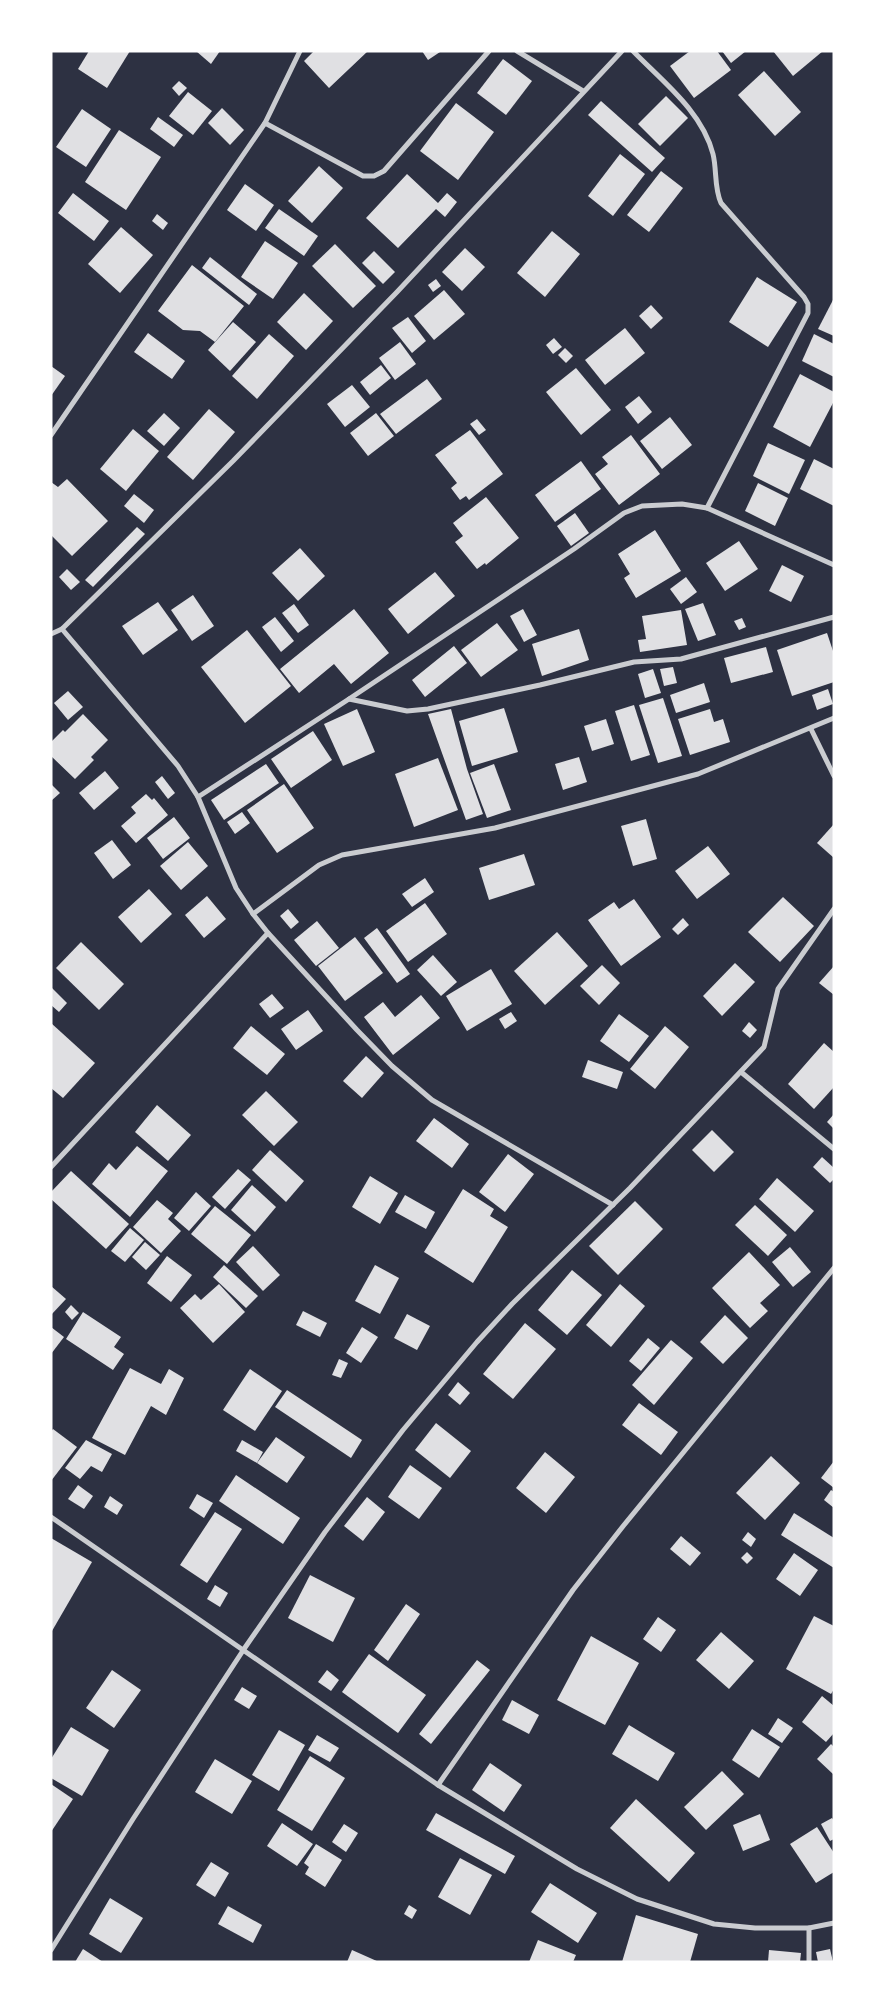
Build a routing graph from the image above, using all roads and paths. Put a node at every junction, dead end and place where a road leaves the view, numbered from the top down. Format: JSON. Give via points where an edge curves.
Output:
{"nodes":[{"id":1,"x":300,"y":51,"type":"edge"},
{"id":2,"x":489,"y":51,"type":"edge"},
{"id":3,"x":517,"y":51,"type":"edge"},
{"id":4,"x":622,"y":51,"type":"edge"},
{"id":5,"x":633,"y":51,"type":"edge"},
{"id":6,"x":583,"y":91,"type":"junction"},
{"id":7,"x":265,"y":124,"type":"junction"},
{"id":8,"x":51,"y":435,"type":"edge"},
{"id":9,"x":707,"y":508,"type":"junction"},
{"id":10,"x":834,"y":565,"type":"edge"},
{"id":11,"x":834,"y":617,"type":"edge"},
{"id":12,"x":62,"y":629,"type":"junction"},
{"id":13,"x":51,"y":634,"type":"edge"},
{"id":14,"x":349,"y":699,"type":"junction"},
{"id":15,"x":834,"y":718,"type":"edge"},
{"id":16,"x":811,"y":728,"type":"junction"},
{"id":17,"x":834,"y":776,"type":"edge"},
{"id":18,"x":198,"y":796,"type":"junction"},
{"id":19,"x":834,"y":909,"type":"edge"},
{"id":20,"x":253,"y":914,"type":"junction"},
{"id":21,"x":268,"y":933,"type":"junction"},
{"id":22,"x":741,"y":1072,"type":"junction"},
{"id":23,"x":834,"y":1150,"type":"edge"},
{"id":24,"x":51,"y":1166,"type":"edge"},
{"id":25,"x":613,"y":1205,"type":"junction"},
{"id":26,"x":834,"y":1268,"type":"edge"},
{"id":27,"x":51,"y":1517,"type":"edge"},
{"id":28,"x":244,"y":1649,"type":"junction"},
{"id":29,"x":438,"y":1785,"type":"junction"},
{"id":30,"x":834,"y":1923,"type":"edge"},
{"id":31,"x":809,"y":1928,"type":"junction"},
{"id":32,"x":51,"y":1950,"type":"edge"},
{"id":33,"x":809,"y":1962,"type":"edge"}],
"edges":[{"from":1,"to":7,"type":"street"},
{"from":2,"to":7,"type":"street","via":[[384,171],[374,176],[363,176]]},
{"from":3,"to":6,"type":"street"},
{"from":4,"to":6,"type":"street"},
{"from":5,"to":9,"type":"street","via":[[698,120],[713,154],[721,203],[808,304],[808,312]]},
{"from":6,"to":12,"type":"street","via":[[397,292],[233,461]]},
{"from":7,"to":8,"type":"street"},
{"from":9,"to":10,"type":"street"},
{"from":9,"to":14,"type":"street","via":[[682,504],[642,506],[624,513]]},
{"from":11,"to":14,"type":"street","via":[[681,659],[634,662],[428,709],[407,711]]},
{"from":12,"to":13,"type":"street"},
{"from":12,"to":18,"type":"street","via":[[178,766]]},
{"from":14,"to":18,"type":"street"},
{"from":15,"to":16,"type":"street"},
{"from":16,"to":17,"type":"street"},
{"from":16,"to":20,"type":"street","via":[[689,777],[495,828],[342,854],[319,865]]},
{"from":18,"to":20,"type":"street","via":[[236,888]]},
{"from":19,"to":22,"type":"street","via":[[778,989],[764,1047]]},
{"from":20,"to":21,"type":"street"},
{"from":21,"to":24,"type":"street"},
{"from":21,"to":25,"type":"street","via":[[392,1066],[432,1100]]},
{"from":22,"to":23,"type":"street"},
{"from":22,"to":25,"type":"street"},
{"from":25,"to":28,"type":"street","via":[[477,1342],[325,1532]]},
{"from":26,"to":29,"type":"street","via":[[573,1590]]},
{"from":27,"to":28,"type":"street"},
{"from":28,"to":29,"type":"street"},
{"from":28,"to":32,"type":"street"},
{"from":29,"to":31,"type":"street","via":[[577,1869],[637,1898],[714,1924]]},
{"from":30,"to":31,"type":"street"},
{"from":31,"to":33,"type":"street"}]}
